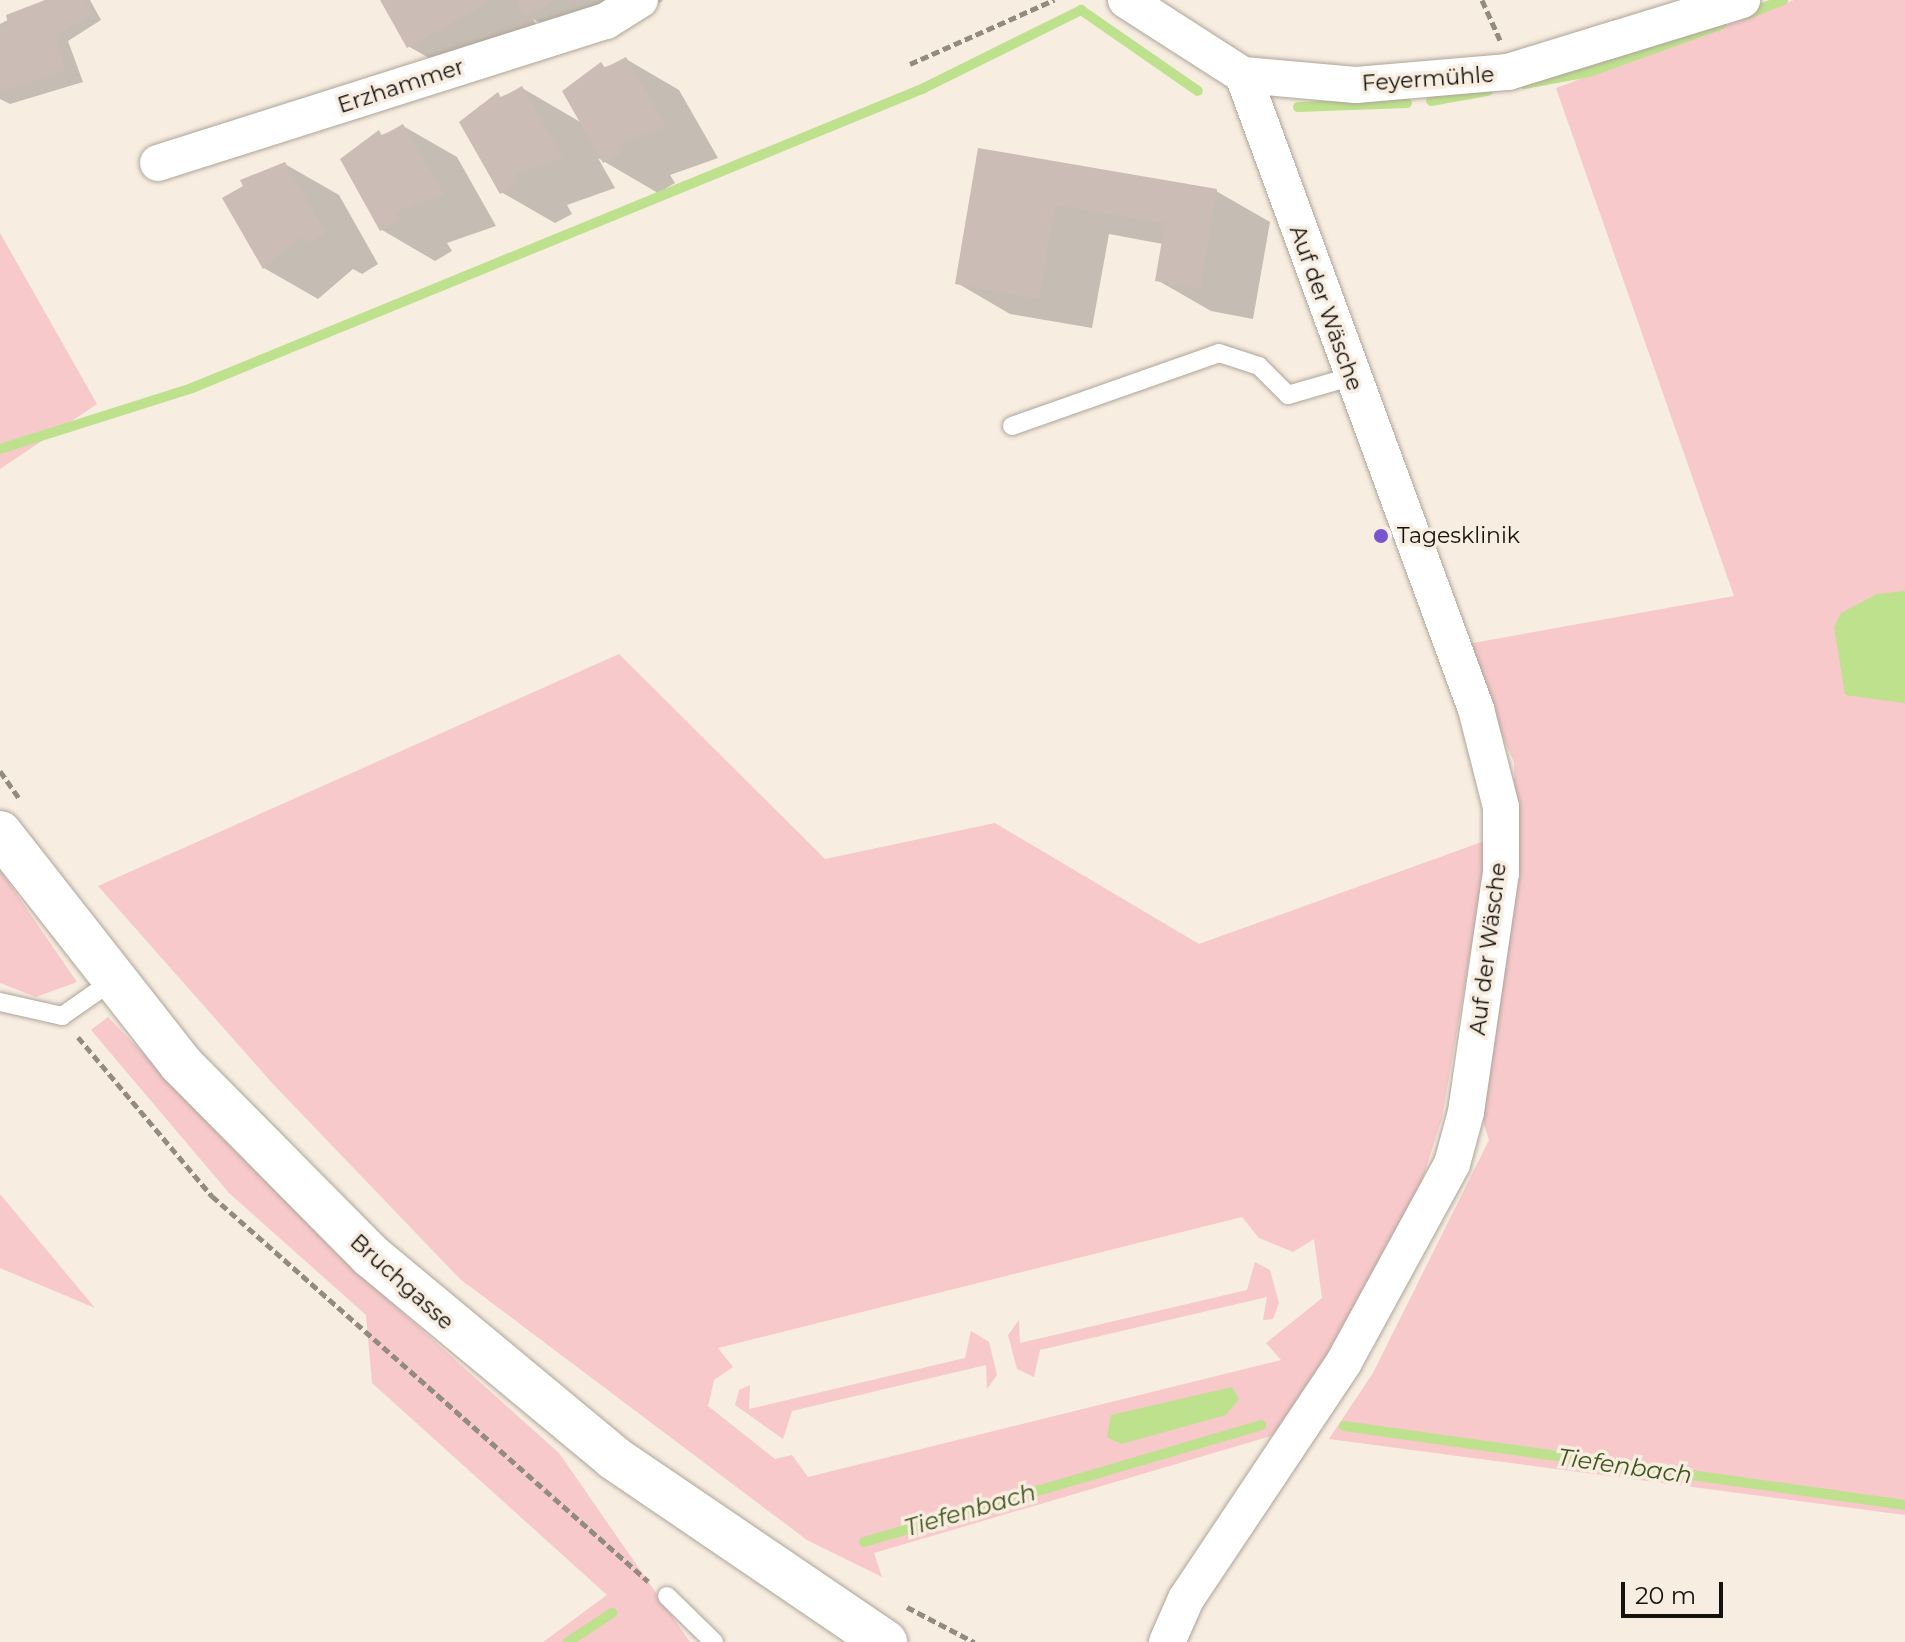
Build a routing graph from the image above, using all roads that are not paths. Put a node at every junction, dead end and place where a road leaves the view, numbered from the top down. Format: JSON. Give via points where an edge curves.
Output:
{"nodes":[{"id":1,"x":640,"y":0,"type":"edge"},
{"id":2,"x":1126,"y":0,"type":"edge"},
{"id":3,"x":1742,"y":0,"type":"edge"},
{"id":4,"x":1243,"y":75,"type":"junction"},
{"id":5,"x":158,"y":163,"type":"dead end"},
{"id":6,"x":1350,"y":377,"type":"junction"},
{"id":7,"x":1012,"y":426,"type":"dead end"},
{"id":8,"x":13,"y":820,"type":"edge"},
{"id":9,"x":112,"y":981,"type":"junction"},
{"id":10,"x":0,"y":1002,"type":"edge"},
{"id":11,"x":667,"y":1596,"type":"road end"},
{"id":12,"x":714,"y":1642,"type":"edge"},
{"id":13,"x":885,"y":1642,"type":"edge"},
{"id":14,"x":1167,"y":1642,"type":"edge"}],
"edges":[{"from":1,"to":5,"type":"street","name":"Erzhammer","via":[[606,21]]},
{"from":2,"to":4,"type":"street","name":"Feyermühle"},
{"from":3,"to":4,"type":"street","name":"Feyermühle","via":[[1508,72],[1356,85]]},
{"from":4,"to":6,"type":"street","name":"Auf der Wäsche"},
{"from":6,"to":7,"type":"lane","via":[[1288,395],[1259,366],[1219,353]]},
{"from":6,"to":14,"type":"street","name":"Auf der Wäsche","via":[[1484,736],[1501,807],[1501,873],[1452,1164],[1344,1362],[1186,1599]]},
{"from":8,"to":9,"type":"main road","name":"Bruchgasse"},
{"from":9,"to":10,"type":"lane","via":[[62,1016]]},
{"from":9,"to":13,"type":"main road","name":"Bruchgasse","via":[[234,1121],[428,1307],[673,1502]]},
{"from":11,"to":12,"type":"lane"}]}
